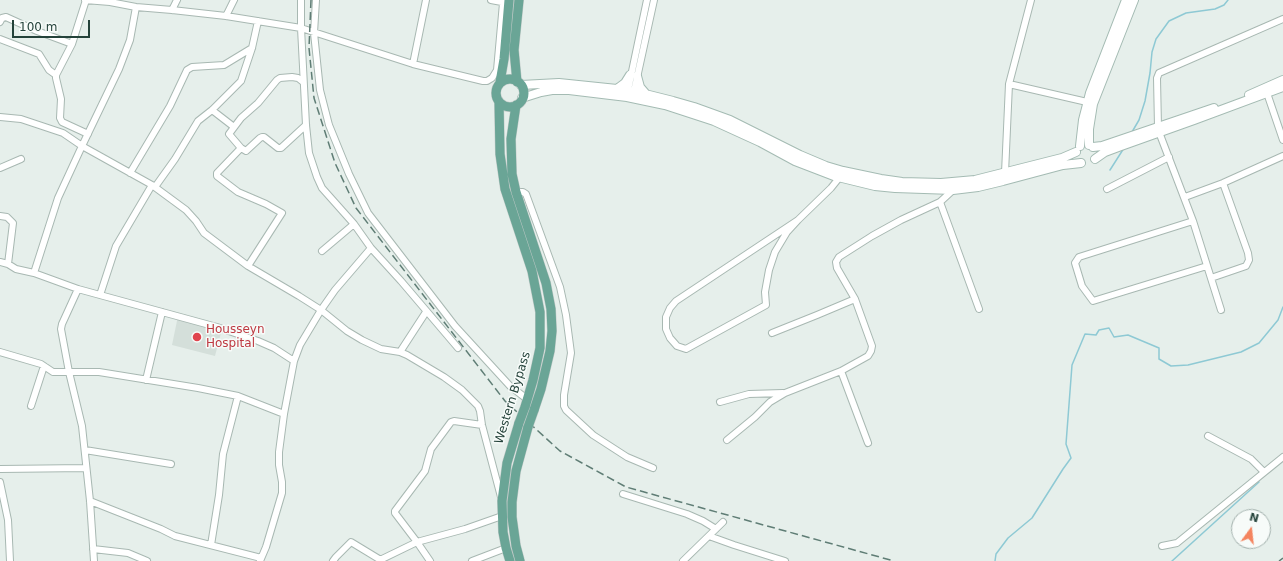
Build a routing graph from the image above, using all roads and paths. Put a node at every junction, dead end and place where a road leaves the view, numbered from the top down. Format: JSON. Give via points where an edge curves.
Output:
{"nodes":[{"id":1,"x":86,"y":0,"type":"edge"},
{"id":2,"x":177,"y":0,"type":"edge"},
{"id":3,"x":234,"y":0,"type":"edge"},
{"id":4,"x":301,"y":0,"type":"edge"},
{"id":5,"x":316,"y":0,"type":"edge"},
{"id":6,"x":426,"y":0,"type":"edge"},
{"id":7,"x":491,"y":0,"type":"edge"},
{"id":8,"x":519,"y":0,"type":"edge"},
{"id":9,"x":647,"y":0,"type":"edge"},
{"id":10,"x":654,"y":0,"type":"edge"},
{"id":11,"x":1031,"y":0,"type":"edge"},
{"id":12,"x":1126,"y":0,"type":"edge"},
{"id":13,"x":1134,"y":0,"type":"edge"},
{"id":14,"x":507,"y":2,"type":"edge"},
{"id":15,"x":136,"y":7,"type":"junction"},
{"id":16,"x":172,"y":10,"type":"junction"},
{"id":17,"x":226,"y":16,"type":"junction"},
{"id":18,"x":1283,"y":19,"type":"edge"},
{"id":19,"x":0,"y":22,"type":"edge"},
{"id":20,"x":258,"y":22,"type":"junction"},
{"id":21,"x":301,"y":28,"type":"junction"},
{"id":22,"x":314,"y":33,"type":"junction"},
{"id":23,"x":0,"y":39,"type":"edge"},
{"id":24,"x":72,"y":44,"type":"junction"},
{"id":25,"x":252,"y":48,"type":"junction"},
{"id":26,"x":413,"y":64,"type":"junction"},
{"id":27,"x":56,"y":75,"type":"junction"},
{"id":28,"x":634,"y":75,"type":"junction"},
{"id":29,"x":1283,"y":80,"type":"edge"},
{"id":30,"x":303,"y":82,"type":"junction"},
{"id":31,"x":500,"y":82,"type":"junction"},
{"id":32,"x":519,"y":83,"type":"junction"},
{"id":33,"x":1009,"y":84,"type":"junction"},
{"id":34,"x":1283,"y":87,"type":"edge"},
{"id":35,"x":617,"y":89,"type":"junction"},
{"id":36,"x":1267,"y":93,"type":"junction"},
{"id":37,"x":630,"y":94,"type":"junction"},
{"id":38,"x":646,"y":94,"type":"junction"},
{"id":39,"x":522,"y":98,"type":"junction"},
{"id":40,"x":499,"y":102,"type":"junction"},
{"id":41,"x":1087,"y":102,"type":"junction"},
{"id":42,"x":516,"y":105,"type":"junction"},
{"id":43,"x":212,"y":110,"type":"junction"},
{"id":44,"x":0,"y":117,"type":"edge"},
{"id":45,"x":306,"y":125,"type":"junction"},
{"id":46,"x":234,"y":127,"type":"junction"},
{"id":47,"x":1158,"y":129,"type":"junction"},
{"id":48,"x":88,"y":134,"type":"junction"},
{"id":49,"x":1130,"y":138,"type":"junction"},
{"id":50,"x":1283,"y":140,"type":"edge"},
{"id":51,"x":82,"y":146,"type":"junction"},
{"id":52,"x":1091,"y":146,"type":"junction"},
{"id":53,"x":241,"y":148,"type":"junction"},
{"id":54,"x":1078,"y":149,"type":"junction"},
{"id":55,"x":1283,"y":156,"type":"edge"},
{"id":56,"x":1169,"y":157,"type":"junction"},
{"id":57,"x":21,"y":159,"type":"dead end"},
{"id":58,"x":1095,"y":159,"type":"junction"},
{"id":59,"x":1081,"y":163,"type":"junction"},
{"id":60,"x":0,"y":168,"type":"edge"},
{"id":61,"x":130,"y":173,"type":"junction"},
{"id":62,"x":1005,"y":173,"type":"junction"},
{"id":63,"x":839,"y":178,"type":"junction"},
{"id":64,"x":1223,"y":183,"type":"junction"},
{"id":65,"x":153,"y":186,"type":"junction"},
{"id":66,"x":1107,"y":189,"type":"dead end"},
{"id":67,"x":953,"y":190,"type":"junction"},
{"id":68,"x":516,"y":192,"type":"junction"},
{"id":69,"x":1185,"y":197,"type":"junction"},
{"id":70,"x":940,"y":202,"type":"junction"},
{"id":71,"x":0,"y":216,"type":"edge"},
{"id":72,"x":798,"y":220,"type":"junction"},
{"id":73,"x":1193,"y":221,"type":"junction"},
{"id":74,"x":354,"y":224,"type":"junction"},
{"id":75,"x":371,"y":248,"type":"junction"},
{"id":76,"x":322,"y":251,"type":"dead end"},
{"id":77,"x":0,"y":262,"type":"edge"},
{"id":78,"x":8,"y":264,"type":"junction"},
{"id":79,"x":248,"y":266,"type":"junction"},
{"id":80,"x":1207,"y":266,"type":"junction"},
{"id":81,"x":34,"y":273,"type":"junction"},
{"id":82,"x":1211,"y":278,"type":"junction"},
{"id":83,"x":78,"y":288,"type":"junction"},
{"id":84,"x":100,"y":295,"type":"junction"},
{"id":85,"x":855,"y":299,"type":"junction"},
{"id":86,"x":979,"y":309,"type":"dead end"},
{"id":87,"x":321,"y":310,"type":"junction"},
{"id":88,"x":1221,"y":310,"type":"dead end"},
{"id":89,"x":162,"y":312,"type":"junction"},
{"id":90,"x":426,"y":312,"type":"junction"},
{"id":91,"x":772,"y":333,"type":"dead end"},
{"id":92,"x":458,"y":348,"type":"dead end"},
{"id":93,"x":0,"y":352,"type":"edge"},
{"id":94,"x":400,"y":352,"type":"junction"},
{"id":95,"x":294,"y":361,"type":"junction"},
{"id":96,"x":44,"y":366,"type":"junction"},
{"id":97,"x":841,"y":371,"type":"junction"},
{"id":98,"x":69,"y":372,"type":"junction"},
{"id":99,"x":146,"y":380,"type":"junction"},
{"id":100,"x":785,"y":393,"type":"junction"},
{"id":101,"x":238,"y":396,"type":"junction"},
{"id":102,"x":720,"y":402,"type":"dead end"},
{"id":103,"x":526,"y":403,"type":"junction"},
{"id":104,"x":31,"y":406,"type":"dead end"},
{"id":105,"x":284,"y":414,"type":"junction"},
{"id":106,"x":482,"y":425,"type":"junction"},
{"id":107,"x":1208,"y":436,"type":"dead end"},
{"id":108,"x":727,"y":440,"type":"dead end"},
{"id":109,"x":868,"y":443,"type":"dead end"},
{"id":110,"x":85,"y":450,"type":"junction"},
{"id":111,"x":1283,"y":457,"type":"edge"},
{"id":112,"x":171,"y":464,"type":"dead end"},
{"id":113,"x":86,"y":468,"type":"junction"},
{"id":114,"x":653,"y":468,"type":"dead end"},
{"id":115,"x":0,"y":469,"type":"edge"},
{"id":116,"x":1264,"y":472,"type":"junction"},
{"id":117,"x":0,"y":482,"type":"edge"},
{"id":118,"x":623,"y":494,"type":"dead end"},
{"id":119,"x":90,"y":501,"type":"junction"},
{"id":120,"x":502,"y":501,"type":"junction"},
{"id":121,"x":502,"y":516,"type":"junction"},
{"id":122,"x":723,"y":522,"type":"dead end"},
{"id":123,"x":716,"y":529,"type":"junction"},
{"id":124,"x":709,"y":536,"type":"junction"},
{"id":125,"x":417,"y":542,"type":"junction"},
{"id":126,"x":211,"y":545,"type":"junction"},
{"id":127,"x":1162,"y":546,"type":"dead end"},
{"id":128,"x":506,"y":548,"type":"junction"},
{"id":129,"x":93,"y":549,"type":"junction"},
{"id":130,"x":133,"y":558,"type":"edge"},
{"id":131,"x":260,"y":559,"type":"edge"},
{"id":132,"x":10,"y":561,"type":"edge"},
{"id":133,"x":94,"y":561,"type":"edge"},
{"id":134,"x":147,"y":561,"type":"edge"},
{"id":135,"x":333,"y":561,"type":"edge"},
{"id":136,"x":430,"y":561,"type":"edge"},
{"id":137,"x":472,"y":561,"type":"edge"},
{"id":138,"x":510,"y":561,"type":"edge"},
{"id":139,"x":520,"y":561,"type":"edge"},
{"id":140,"x":683,"y":561,"type":"edge"},
{"id":141,"x":785,"y":561,"type":"edge"}],
"edges":[{"from":1,"to":15,"type":"street"},
{"from":1,"to":24,"type":"street"},
{"from":2,"to":16,"type":"street"},
{"from":3,"to":17,"type":"street"},
{"from":4,"to":21,"type":"street"},
{"from":5,"to":22,"type":"street"},
{"from":6,"to":26,"type":"street"},
{"from":7,"to":14,"type":"street"},
{"from":8,"to":32,"type":"main road","via":[[514,50]]},
{"from":9,"to":28,"type":"street"},
{"from":10,"to":28,"type":"street"},
{"from":11,"to":33,"type":"street"},
{"from":12,"to":41,"type":"main road"},
{"from":13,"to":52,"type":"main road","via":[[1093,104],[1089,129]]},
{"from":14,"to":26,"type":"street","via":[[496,70],[492,78],[483,81]]},
{"from":14,"to":31,"type":"main road"},
{"from":15,"to":16,"type":"street"},
{"from":15,"to":48,"type":"street","via":[[130,40]]},
{"from":16,"to":17,"type":"street"},
{"from":17,"to":20,"type":"street"},
{"from":18,"to":47,"type":"street","via":[[1159,73]]},
{"from":19,"to":24,"type":"street","via":[[6,17]]},
{"from":20,"to":21,"type":"street"},
{"from":20,"to":25,"type":"street"},
{"from":21,"to":22,"type":"street"},
{"from":21,"to":30,"type":"street"},
{"from":22,"to":26,"type":"street"},
{"from":22,"to":103,"type":"street","via":[[320,90],[329,125],[368,213],[455,326]]},
{"from":23,"to":27,"type":"street","via":[[39,54],[49,70]]},
{"from":24,"to":27,"type":"street"},
{"from":25,"to":43,"type":"street","via":[[241,81]]},
{"from":25,"to":61,"type":"street","via":[[224,65],[192,67],[187,70],[170,106]]},
{"from":27,"to":48,"type":"street","via":[[62,122]]},
{"from":28,"to":35,"type":"main road"},
{"from":28,"to":37,"type":"street"},
{"from":28,"to":38,"type":"main road"},
{"from":29,"to":47,"type":"main road","via":[[1238,100]]},
{"from":30,"to":45,"type":"street"},
{"from":30,"to":46,"type":"street","via":[[292,76],[280,78]]},
{"from":31,"to":32,"type":"main road","via":[[511,79]]},
{"from":31,"to":40,"type":"main road","via":[[496,92]]},
{"from":32,"to":35,"type":"main road","via":[[559,83]]},
{"from":32,"to":39,"type":"main road","via":[[524,92]]},
{"from":33,"to":41,"type":"street"},
{"from":33,"to":62,"type":"street"},
{"from":34,"to":36,"type":"main road"},
{"from":35,"to":37,"type":"main road"},
{"from":36,"to":47,"type":"main road","via":[[1194,120]]},
{"from":36,"to":50,"type":"street"},
{"from":37,"to":38,"type":"main road"},
{"from":37,"to":39,"type":"main road","via":[[559,90]]},
{"from":37,"to":63,"type":"main road","via":[[714,121],[795,161]]},
{"from":38,"to":62,"type":"main road","via":[[717,115],[826,166],[864,176],[902,182],[941,183],[975,180]]},
{"from":39,"to":42,"type":"main road"},
{"from":40,"to":42,"type":"main road","via":[[508,106]]},
{"from":40,"to":103,"type":"main road","name":"Western Bypass","via":[[500,154],[505,189],[532,271],[540,312],[540,348]]},
{"from":41,"to":54,"type":"main road"},
{"from":42,"to":68,"type":"main road","name":"Western Bypass","via":[[510,155]]},
{"from":43,"to":46,"type":"street"},
{"from":43,"to":65,"type":"street","via":[[198,121],[174,160]]},
{"from":44,"to":51,"type":"street","via":[[21,119],[55,130]]},
{"from":45,"to":53,"type":"street","via":[[281,148],[262,137],[248,150]]},
{"from":45,"to":74,"type":"street","via":[[309,153],[322,188]]},
{"from":46,"to":53,"type":"street","via":[[229,135]]},
{"from":47,"to":49,"type":"main road"},
{"from":47,"to":56,"type":"street"},
{"from":48,"to":51,"type":"street"},
{"from":49,"to":52,"type":"main road","via":[[1102,146]]},
{"from":49,"to":58,"type":"main road","via":[[1121,146]]},
{"from":51,"to":61,"type":"street"},
{"from":51,"to":81,"type":"street","via":[[55,207]]},
{"from":52,"to":54,"type":"main road","via":[[1086,144]]},
{"from":52,"to":58,"type":"main road","via":[[1096,152]]},
{"from":53,"to":79,"type":"street","via":[[217,176],[238,192],[282,213]]},
{"from":54,"to":59,"type":"main road","via":[[1077,158]]},
{"from":54,"to":62,"type":"main road","via":[[1062,158]]},
{"from":55,"to":64,"type":"street"},
{"from":56,"to":66,"type":"street"},
{"from":56,"to":69,"type":"street"},
{"from":57,"to":60,"type":"street"},
{"from":58,"to":59,"type":"main road","via":[[1087,164]]},
{"from":59,"to":67,"type":"main road","via":[[1062,165],[978,187]]},
{"from":61,"to":65,"type":"street"},
{"from":63,"to":67,"type":"main road","via":[[875,186]]},
{"from":63,"to":72,"type":"street"},
{"from":64,"to":69,"type":"street"},
{"from":64,"to":82,"type":"street","via":[[1249,260],[1246,266]]},
{"from":65,"to":79,"type":"street","via":[[186,210],[204,233]]},
{"from":65,"to":84,"type":"street","via":[[118,242]]},
{"from":67,"to":70,"type":"street"},
{"from":68,"to":114,"type":"street","via":[[526,194],[562,294],[571,353],[564,406],[593,435],[628,457]]},
{"from":68,"to":139,"type":"main road","name":"Western Bypass","bridge":true,"via":[[546,283],[552,332],[543,381],[516,471],[512,518]]},
{"from":69,"to":73,"type":"street"},
{"from":70,"to":85,"type":"street","via":[[901,220],[839,257],[836,262],[837,268]]},
{"from":70,"to":86,"type":"street"},
{"from":71,"to":78,"type":"street","via":[[7,217],[13,223]]},
{"from":72,"to":72,"type":"street","via":[[775,252],[766,285],[766,305],[686,349],[678,346],[670,338],[666,329],[666,317],[676,301]]},
{"from":73,"to":80,"type":"street"},
{"from":73,"to":80,"type":"street","via":[[1079,258],[1076,263],[1082,286],[1093,301]]},
{"from":74,"to":75,"type":"street"},
{"from":74,"to":76,"type":"street"},
{"from":75,"to":87,"type":"street"},
{"from":75,"to":90,"type":"street","via":[[402,281]]},
{"from":77,"to":78,"type":"street"},
{"from":78,"to":81,"type":"street","via":[[16,269]]},
{"from":79,"to":87,"type":"street"},
{"from":80,"to":82,"type":"street"},
{"from":81,"to":83,"type":"street"},
{"from":82,"to":88,"type":"street"},
{"from":83,"to":84,"type":"street"},
{"from":83,"to":98,"type":"street","via":[[61,329]]},
{"from":84,"to":89,"type":"street"},
{"from":85,"to":91,"type":"street"},
{"from":85,"to":97,"type":"street","via":[[872,346],[868,356]]},
{"from":87,"to":94,"type":"street","via":[[362,340],[381,349]]},
{"from":87,"to":95,"type":"street","via":[[300,345]]},
{"from":89,"to":95,"type":"street","via":[[258,341]]},
{"from":89,"to":99,"type":"street"},
{"from":90,"to":92,"type":"street"},
{"from":90,"to":94,"type":"street"},
{"from":93,"to":96,"type":"street"},
{"from":94,"to":106,"type":"street","via":[[462,390],[478,406]]},
{"from":95,"to":105,"type":"street"},
{"from":96,"to":98,"type":"street","via":[[53,372]]},
{"from":96,"to":104,"type":"street"},
{"from":97,"to":100,"type":"street"},
{"from":97,"to":109,"type":"street"},
{"from":98,"to":99,"type":"street","via":[[99,372]]},
{"from":98,"to":110,"type":"street"},
{"from":99,"to":101,"type":"street"},
{"from":100,"to":102,"type":"street","via":[[749,394]]},
{"from":100,"to":108,"type":"street","via":[[770,402]]},
{"from":101,"to":105,"type":"street"},
{"from":101,"to":126,"type":"street","via":[[223,454]]},
{"from":103,"to":120,"type":"main road","name":"Western Bypass","bridge":true,"via":[[506,463]]},
{"from":105,"to":131,"type":"street","via":[[279,452],[282,493]]},
{"from":106,"to":120,"type":"street"},
{"from":106,"to":125,"type":"street","via":[[451,422],[430,450],[425,471],[394,511]]},
{"from":107,"to":116,"type":"street","via":[[1251,459]]},
{"from":110,"to":112,"type":"street"},
{"from":110,"to":113,"type":"street"},
{"from":111,"to":116,"type":"street"},
{"from":113,"to":115,"type":"street"},
{"from":113,"to":119,"type":"street"},
{"from":116,"to":127,"type":"street","via":[[1177,543]]},
{"from":117,"to":132,"type":"street","via":[[8,520]]},
{"from":118,"to":123,"type":"street","via":[[703,520]]},
{"from":119,"to":126,"type":"street","via":[[175,536]]},
{"from":119,"to":129,"type":"street"},
{"from":120,"to":121,"type":"main road","name":"Western Bypass"},
{"from":121,"to":125,"type":"street"},
{"from":121,"to":128,"type":"main road","name":"Western Bypass"},
{"from":122,"to":123,"type":"street"},
{"from":123,"to":124,"type":"street"},
{"from":124,"to":140,"type":"street"},
{"from":124,"to":141,"type":"street"},
{"from":125,"to":135,"type":"street","via":[[379,559],[351,542]]},
{"from":125,"to":136,"type":"street"},
{"from":126,"to":131,"type":"street"},
{"from":128,"to":137,"type":"street"},
{"from":128,"to":138,"type":"main road","name":"Western Bypass"},
{"from":129,"to":130,"type":"street"},
{"from":129,"to":133,"type":"street"},
{"from":130,"to":134,"type":"street"}]}
